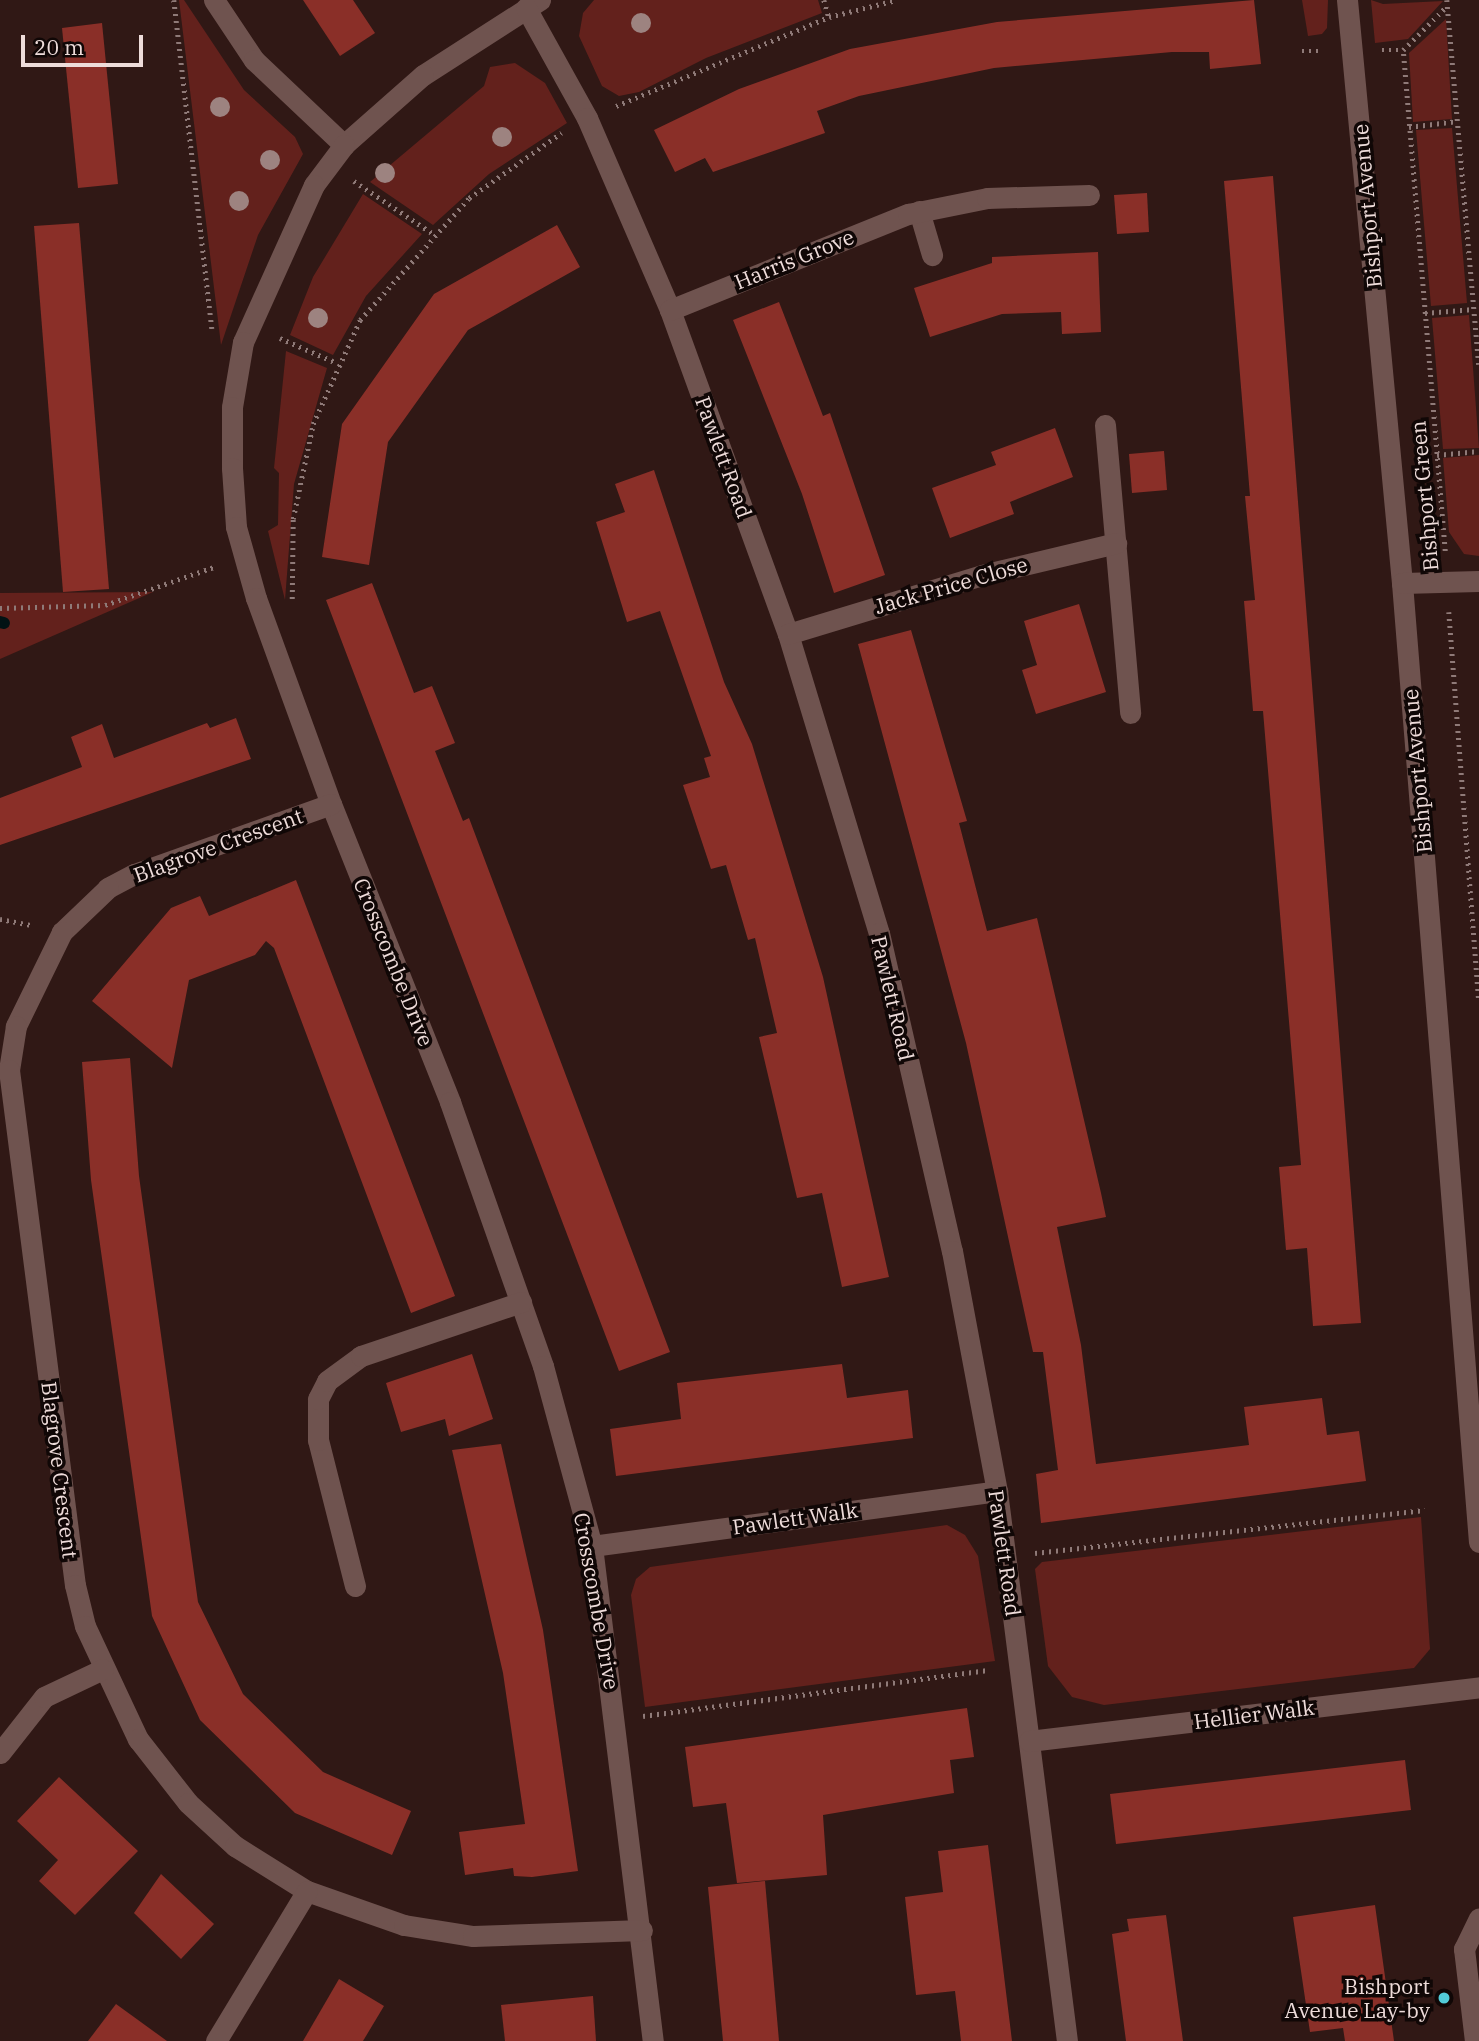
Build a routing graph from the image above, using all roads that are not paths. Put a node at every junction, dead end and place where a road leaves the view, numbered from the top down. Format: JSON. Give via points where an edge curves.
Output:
{"nodes":[{"id":1,"x":214,"y":0,"type":"edge"},
{"id":2,"x":1347,"y":0,"type":"edge"},
{"id":3,"x":533,"y":4,"type":"edge"},
{"id":4,"x":344,"y":145,"type":"junction"},
{"id":5,"x":1088,"y":195,"type":"dead end"},
{"id":6,"x":919,"y":211,"type":"junction"},
{"id":7,"x":932,"y":255,"type":"dead end"},
{"id":8,"x":670,"y":310,"type":"junction"},
{"id":9,"x":1105,"y":425,"type":"dead end"},
{"id":10,"x":1116,"y":543,"type":"junction"},
{"id":11,"x":1479,"y":581,"type":"edge"},
{"id":12,"x":1402,"y":583,"type":"junction"},
{"id":13,"x":788,"y":634,"type":"junction"},
{"id":14,"x":1130,"y":713,"type":"dead end"},
{"id":15,"x":331,"y":804,"type":"junction"},
{"id":16,"x":521,"y":1302,"type":"junction"},
{"id":17,"x":1474,"y":1410,"type":"edge"},
{"id":18,"x":997,"y":1491,"type":"junction"},
{"id":19,"x":1479,"y":1542,"type":"edge"},
{"id":20,"x":592,"y":1546,"type":"junction"},
{"id":21,"x":355,"y":1586,"type":"dead end"},
{"id":22,"x":103,"y":1669,"type":"junction"},
{"id":23,"x":1479,"y":1687,"type":"edge"},
{"id":24,"x":1029,"y":1741,"type":"junction"},
{"id":25,"x":0,"y":1753,"type":"edge"},
{"id":26,"x":307,"y":1891,"type":"junction"},
{"id":27,"x":1479,"y":1918,"type":"edge"},
{"id":28,"x":642,"y":1930,"type":"junction"},
{"id":29,"x":216,"y":2041,"type":"edge"},
{"id":30,"x":653,"y":2041,"type":"edge"},
{"id":31,"x":1067,"y":2041,"type":"edge"},
{"id":32,"x":1475,"y":2041,"type":"edge"}],
"edges":[{"from":1,"to":4,"type":"street","via":[[260,67]]},
{"from":2,"to":12,"type":"street","name":"Bishport Avenue"},
{"from":3,"to":4,"type":"street","name":"Crosscombe Drive","via":[[423,75]]},
{"from":3,"to":8,"type":"street","name":"Pawlett Road"},
{"from":4,"to":15,"type":"street","name":"Crosscombe Drive","via":[[294,221],[250,325],[232,407],[235,516],[245,560]]},
{"from":5,"to":6,"type":"street","name":"Harris Grove","via":[[987,198]]},
{"from":6,"to":7,"type":"street"},
{"from":6,"to":8,"type":"street","name":"Harris Grove"},
{"from":8,"to":13,"type":"street","name":"Pawlett Road"},
{"from":9,"to":10,"type":"street"},
{"from":10,"to":13,"type":"street","name":"Jack Price Close","via":[[982,575]]},
{"from":10,"to":14,"type":"street"},
{"from":11,"to":12,"type":"street"},
{"from":12,"to":17,"type":"street","name":"Bishport Avenue"},
{"from":13,"to":18,"type":"street","name":"Pawlett Road","via":[[879,933],[952,1251]]},
{"from":15,"to":16,"type":"street","name":"Crosscombe Drive","via":[[450,1102]]},
{"from":15,"to":22,"type":"street","name":"Blagrove Crescent","via":[[134,874],[108,888],[62,932],[16,1026],[9,1070],[75,1585]]},
{"from":16,"to":20,"type":"street","name":"Crosscombe Drive"},
{"from":16,"to":21,"type":"street","via":[[361,1356],[327,1381],[318,1399],[318,1440]]},
{"from":17,"to":19,"type":"street","name":"Bishport Avenue"},
{"from":18,"to":20,"type":"street","name":"Pawlett Walk"},
{"from":18,"to":24,"type":"street","name":"Pawlett Road"},
{"from":20,"to":28,"type":"street","name":"Crosscombe Drive"},
{"from":22,"to":25,"type":"street","via":[[44,1697]]},
{"from":22,"to":26,"type":"street","name":"Blagrove Crescent","via":[[138,1739],[188,1803],[235,1846]]},
{"from":23,"to":24,"type":"street","name":"Hellier Walk"},
{"from":24,"to":31,"type":"street","name":"Pawlett Road"},
{"from":26,"to":28,"type":"street","name":"Blagrove Crescent","via":[[404,1925],[473,1937]]},
{"from":26,"to":29,"type":"street"},
{"from":27,"to":32,"type":"street","via":[[1464,1949]]},
{"from":28,"to":30,"type":"street","name":"Crosscombe Drive"}]}
